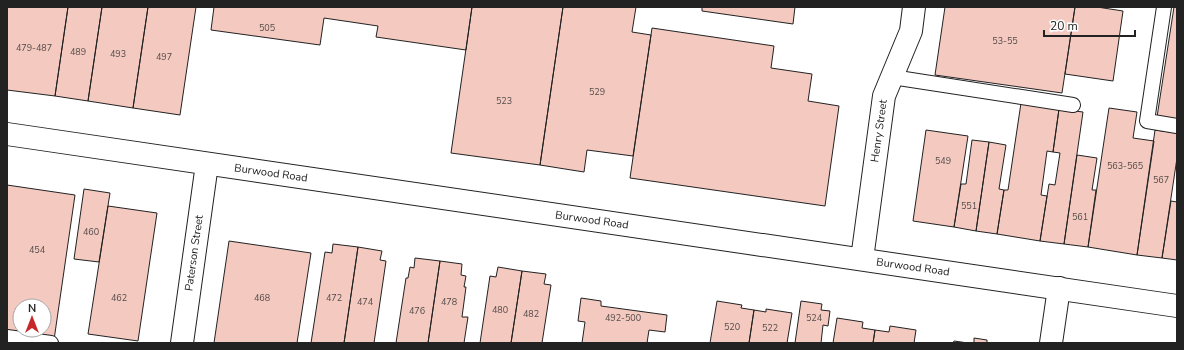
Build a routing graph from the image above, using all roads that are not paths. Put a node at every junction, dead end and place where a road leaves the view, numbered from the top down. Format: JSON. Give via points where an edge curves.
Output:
{"nodes":[{"id":1,"x":914,"y":7,"type":"edge"},
{"id":2,"x":1164,"y":7,"type":"edge"},
{"id":3,"x":892,"y":77,"type":"junction"},
{"id":4,"x":1073,"y":104,"type":"dead end"},
{"id":5,"x":1177,"y":126,"type":"edge"},
{"id":6,"x":7,"y":134,"type":"edge"},
{"id":7,"x":207,"y":164,"type":"junction"},
{"id":8,"x":862,"y":259,"type":"junction"},
{"id":9,"x":1059,"y":288,"type":"junction"},
{"id":10,"x":1177,"y":306,"type":"edge"},
{"id":11,"x":7,"y":337,"type":"edge"},
{"id":12,"x":51,"y":343,"type":"edge"},
{"id":13,"x":182,"y":343,"type":"edge"},
{"id":14,"x":1051,"y":343,"type":"edge"}],
"edges":[{"from":1,"to":3,"type":"main road","name":"Henry Street","via":[[911,31]]},
{"from":2,"to":5,"type":"lane","via":[[1147,121]]},
{"from":3,"to":4,"type":"lane"},
{"from":3,"to":8,"type":"main road","name":"Henry Street","via":[[884,96]]},
{"from":6,"to":7,"type":"main road","name":"Burwood Road"},
{"from":7,"to":8,"type":"main road","name":"Burwood Road"},
{"from":7,"to":13,"type":"main road","name":"Paterson Street"},
{"from":8,"to":9,"type":"main road","name":"Burwood Road"},
{"from":9,"to":10,"type":"main road","name":"Burwood Road"},
{"from":9,"to":14,"type":"main road"},
{"from":11,"to":12,"type":"lane"}]}
